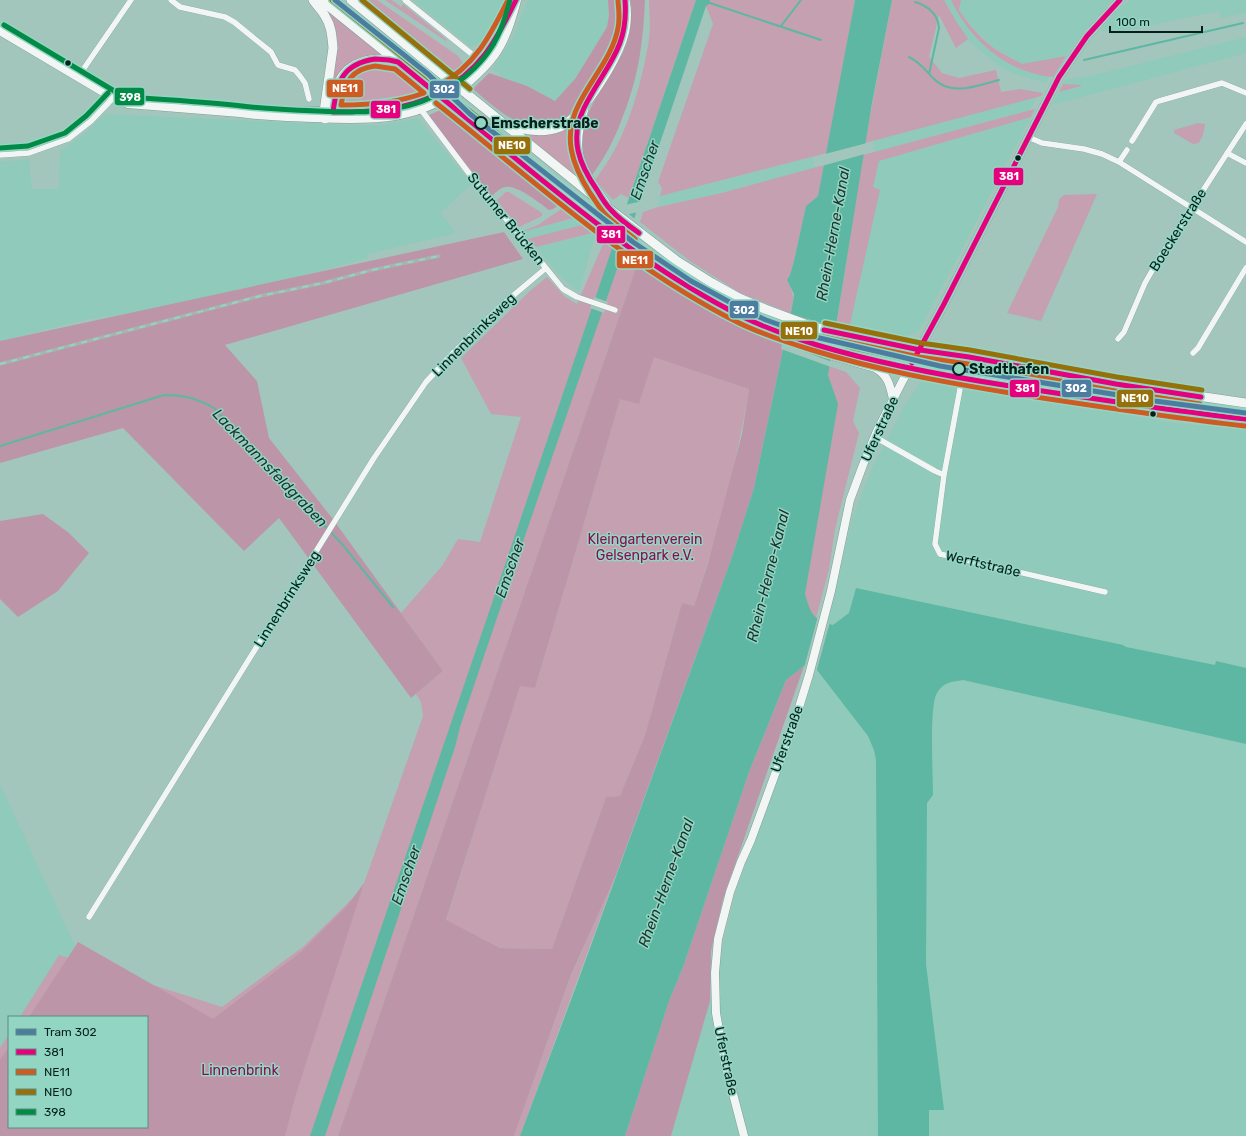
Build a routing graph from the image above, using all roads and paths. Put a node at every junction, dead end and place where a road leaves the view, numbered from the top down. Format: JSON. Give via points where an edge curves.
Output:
{"nodes":[{"id":1,"x":131,"y":0,"type":"edge"},
{"id":2,"x":171,"y":0,"type":"edge"},
{"id":3,"x":313,"y":0,"type":"edge"},
{"id":4,"x":321,"y":0,"type":"edge"},
{"id":5,"x":352,"y":0,"type":"edge"},
{"id":6,"x":405,"y":0,"type":"edge"},
{"id":7,"x":516,"y":0,"type":"edge"},
{"id":8,"x":625,"y":0,"type":"edge"},
{"id":9,"x":1120,"y":0,"type":"edge"},
{"id":10,"x":0,"y":31,"type":"edge"},
{"id":11,"x":399,"y":63,"type":"junction"},
{"id":12,"x":482,"y":65,"type":"junction"},
{"id":13,"x":78,"y":77,"type":"junction"},
{"id":14,"x":1246,"y":93,"type":"edge"},
{"id":15,"x":113,"y":98,"type":"junction"},
{"id":16,"x":308,"y":99,"type":"dead end"},
{"id":17,"x":418,"y":106,"type":"junction"},
{"id":18,"x":585,"y":106,"type":"junction"},
{"id":19,"x":327,"y":114,"type":"junction"},
{"id":20,"x":501,"y":122,"type":"junction"},
{"id":21,"x":1246,"y":124,"type":"edge"},
{"id":22,"x":1028,"y":137,"type":"junction"},
{"id":23,"x":1132,"y":142,"type":"dead end"},
{"id":24,"x":1127,"y":150,"type":"dead end"},
{"id":25,"x":1227,"y":153,"type":"junction"},
{"id":26,"x":0,"y":155,"type":"edge"},
{"id":27,"x":1119,"y":162,"type":"junction"},
{"id":28,"x":1246,"y":163,"type":"edge"},
{"id":29,"x":1191,"y":207,"type":"junction"},
{"id":30,"x":612,"y":211,"type":"junction"},
{"id":31,"x":1246,"y":242,"type":"edge"},
{"id":32,"x":546,"y":268,"type":"junction"},
{"id":33,"x":1246,"y":268,"type":"edge"},
{"id":34,"x":614,"y":310,"type":"dead end"},
{"id":35,"x":1118,"y":339,"type":"dead end"},
{"id":36,"x":920,"y":350,"type":"junction"},
{"id":37,"x":1192,"y":353,"type":"dead end"},
{"id":38,"x":838,"y":354,"type":"junction"},
{"id":39,"x":909,"y":368,"type":"junction"},
{"id":40,"x":960,"y":389,"type":"dead end"},
{"id":41,"x":893,"y":399,"type":"junction"},
{"id":42,"x":1246,"y":403,"type":"edge"},
{"id":43,"x":1246,"y":419,"type":"edge"},
{"id":44,"x":875,"y":438,"type":"junction"},
{"id":45,"x":944,"y":475,"type":"junction"},
{"id":46,"x":1105,"y":592,"type":"dead end"},
{"id":47,"x":89,"y":917,"type":"dead end"},
{"id":48,"x":744,"y":1136,"type":"edge"}],
"edges":[{"from":1,"to":13,"type":"street"},
{"from":2,"to":16,"type":"street","via":[[180,7],[225,17],[234,22],[270,52],[278,64],[295,70],[305,83]]},
{"from":3,"to":19,"type":"main road","via":[[326,17],[332,33]]},
{"from":4,"to":11,"type":"main road"},
{"from":5,"to":20,"type":"main road","bridge":true},
{"from":6,"to":12,"type":"street"},
{"from":7,"to":12,"type":"street","via":[[501,44],[494,57]]},
{"from":8,"to":18,"type":"main road","via":[[626,22],[623,39],[613,61]]},
{"from":9,"to":22,"type":"street","name":"Uferstraße","via":[[1076,50],[1058,77]]},
{"from":10,"to":13,"type":"street"},
{"from":11,"to":19,"type":"main road","via":[[372,60],[350,68],[336,88]]},
{"from":11,"to":38,"type":"main road","bridge":true,"via":[[651,263],[718,304],[782,333]]},
{"from":12,"to":17,"type":"street","via":[[450,96],[438,103]]},
{"from":13,"to":15,"type":"street"},
{"from":14,"to":23,"type":"street","via":[[1222,83],[1156,102]]},
{"from":15,"to":19,"type":"street","via":[[135,105],[255,115]]},
{"from":15,"to":26,"type":"street","via":[[91,121],[68,139],[29,153]]},
{"from":17,"to":19,"type":"street","via":[[406,114],[376,119]]},
{"from":17,"to":32,"type":"street","name":"Sutumer Brücken"},
{"from":18,"to":20,"type":"main road","via":[[575,117],[547,131],[528,130]]},
{"from":18,"to":30,"type":"main road","via":[[576,142],[577,151],[587,176]]},
{"from":20,"to":30,"type":"main road"},
{"from":21,"to":25,"type":"street","name":"Boeckerstraße"},
{"from":22,"to":27,"type":"street","via":[[1042,143],[1084,149]]},
{"from":22,"to":36,"type":"street","name":"Uferstraße"},
{"from":24,"to":27,"type":"street"},
{"from":25,"to":28,"type":"street"},
{"from":25,"to":29,"type":"street","name":"Boeckerstraße"},
{"from":27,"to":29,"type":"street"},
{"from":29,"to":31,"type":"street"},
{"from":29,"to":35,"type":"street","name":"Boeckerstraße","via":[[1145,283],[1124,332]]},
{"from":30,"to":36,"type":"main road","via":[[678,261],[739,298],[812,327]]},
{"from":32,"to":34,"type":"street","name":"Sutumer Brücken","via":[[563,289],[584,300]]},
{"from":32,"to":47,"type":"street","name":"Linnenbrinksweg","via":[[502,305],[426,382],[374,458]]},
{"from":33,"to":37,"type":"street","via":[[1198,348]]},
{"from":36,"to":39,"type":"street","name":"Uferstraße"},
{"from":36,"to":42,"type":"main road","via":[[1116,384]]},
{"from":38,"to":39,"type":"main road"},
{"from":38,"to":41,"type":"street","via":[[883,372]]},
{"from":39,"to":41,"type":"street","name":"Uferstraße"},
{"from":39,"to":43,"type":"main road","via":[[1155,409]]},
{"from":40,"to":45,"type":"street","name":"Werftstraße"},
{"from":41,"to":44,"type":"street","name":"Uferstraße"},
{"from":44,"to":45,"type":"street"},
{"from":44,"to":48,"type":"street","name":"Uferstraße","via":[[850,500],[825,617],[797,714],[730,892],[716,951],[716,1013],[725,1063]]},
{"from":45,"to":46,"type":"street","name":"Werftstraße","via":[[935,544],[940,554]]}]}
